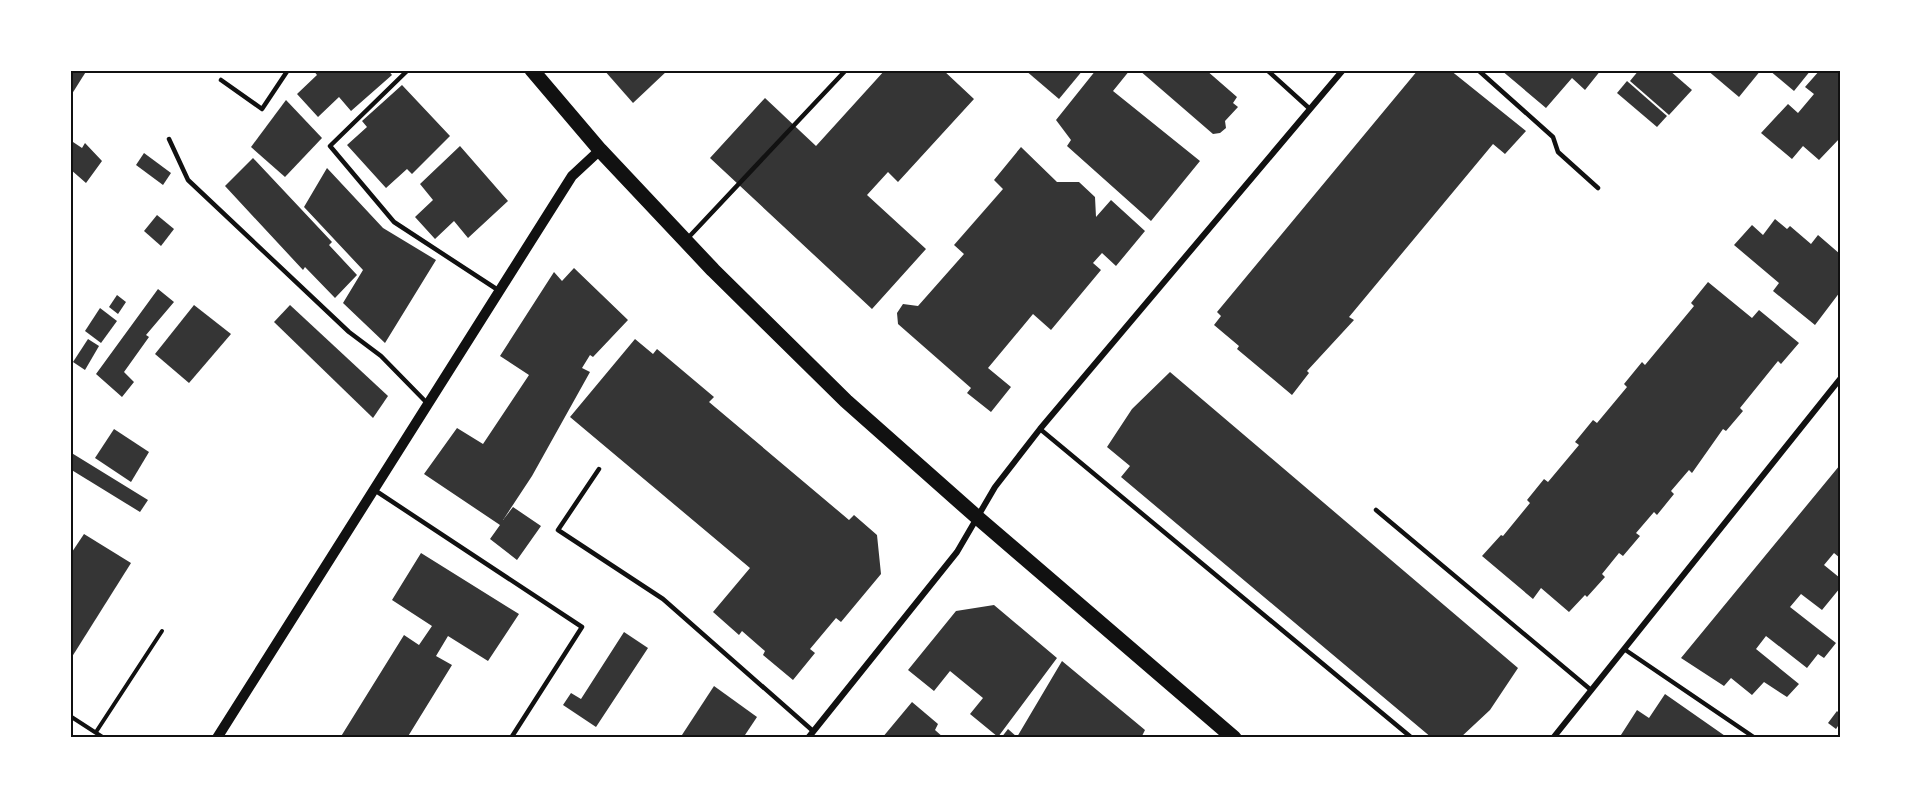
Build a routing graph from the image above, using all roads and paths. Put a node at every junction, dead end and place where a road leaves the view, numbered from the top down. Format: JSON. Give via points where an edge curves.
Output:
{"nodes":[{"id":1,"x":288,"y":70,"type":"edge"},
{"id":2,"x":408,"y":70,"type":"edge"},
{"id":3,"x":532,"y":70,"type":"edge"},
{"id":4,"x":846,"y":70,"type":"edge"},
{"id":5,"x":1267,"y":70,"type":"edge"},
{"id":6,"x":1343,"y":70,"type":"edge"},
{"id":7,"x":1478,"y":70,"type":"edge"},
{"id":8,"x":221,"y":80,"type":"dead end"},
{"id":9,"x":1310,"y":110,"type":"junction"},
{"id":10,"x":169,"y":139,"type":"dead end"},
{"id":11,"x":600,"y":150,"type":"junction"},
{"id":12,"x":1598,"y":188,"type":"dead end"},
{"id":13,"x":686,"y":241,"type":"junction"},
{"id":14,"x":498,"y":290,"type":"junction"},
{"id":15,"x":1840,"y":379,"type":"edge"},
{"id":16,"x":427,"y":403,"type":"junction"},
{"id":17,"x":1040,"y":429,"type":"junction"},
{"id":18,"x":599,"y":469,"type":"dead end"},
{"id":19,"x":373,"y":488,"type":"junction"},
{"id":20,"x":1376,"y":510,"type":"dead end"},
{"id":21,"x":978,"y":518,"type":"junction"},
{"id":22,"x":162,"y":631,"type":"dead end"},
{"id":23,"x":1624,"y":649,"type":"junction"},
{"id":24,"x":1591,"y":690,"type":"junction"},
{"id":25,"x":70,"y":716,"type":"edge"},
{"id":26,"x":813,"y":731,"type":"junction"},
{"id":27,"x":96,"y":732,"type":"junction"},
{"id":28,"x":1228,"y":736,"type":"edge"},
{"id":29,"x":104,"y":738,"type":"edge"},
{"id":30,"x":216,"y":738,"type":"edge"},
{"id":31,"x":511,"y":738,"type":"edge"},
{"id":32,"x":808,"y":738,"type":"edge"},
{"id":33,"x":1412,"y":738,"type":"edge"},
{"id":34,"x":1552,"y":738,"type":"edge"},
{"id":35,"x":1755,"y":738,"type":"edge"}],
"edges":[{"from":1,"to":8,"type":"lane","via":[[262,109]]},
{"from":2,"to":14,"type":"lane","via":[[330,146],[394,222]]},
{"from":3,"to":11,"type":"main road"},
{"from":4,"to":13,"type":"lane"},
{"from":5,"to":9,"type":"lane"},
{"from":6,"to":9,"type":"street"},
{"from":7,"to":12,"type":"lane","via":[[1553,137],[1558,152]]},
{"from":9,"to":17,"type":"street"},
{"from":10,"to":16,"type":"lane","via":[[188,180]]},
{"from":11,"to":13,"type":"main road"},
{"from":11,"to":14,"type":"street","via":[[572,176]]},
{"from":13,"to":21,"type":"main road","via":[[846,401]]},
{"from":14,"to":16,"type":"street"},
{"from":15,"to":23,"type":"street"},
{"from":16,"to":19,"type":"street"},
{"from":17,"to":21,"type":"street","via":[[995,486]]},
{"from":17,"to":33,"type":"lane"},
{"from":18,"to":26,"type":"lane","via":[[558,530],[663,599]]},
{"from":19,"to":30,"type":"street"},
{"from":19,"to":31,"type":"lane","via":[[582,627]]},
{"from":20,"to":24,"type":"lane"},
{"from":21,"to":26,"type":"street","via":[[957,552]]},
{"from":21,"to":28,"type":"main road"},
{"from":22,"to":27,"type":"path"},
{"from":23,"to":24,"type":"street"},
{"from":23,"to":35,"type":"lane"},
{"from":24,"to":34,"type":"street"},
{"from":25,"to":27,"type":"path"},
{"from":26,"to":32,"type":"street"},
{"from":27,"to":29,"type":"path"}]}
